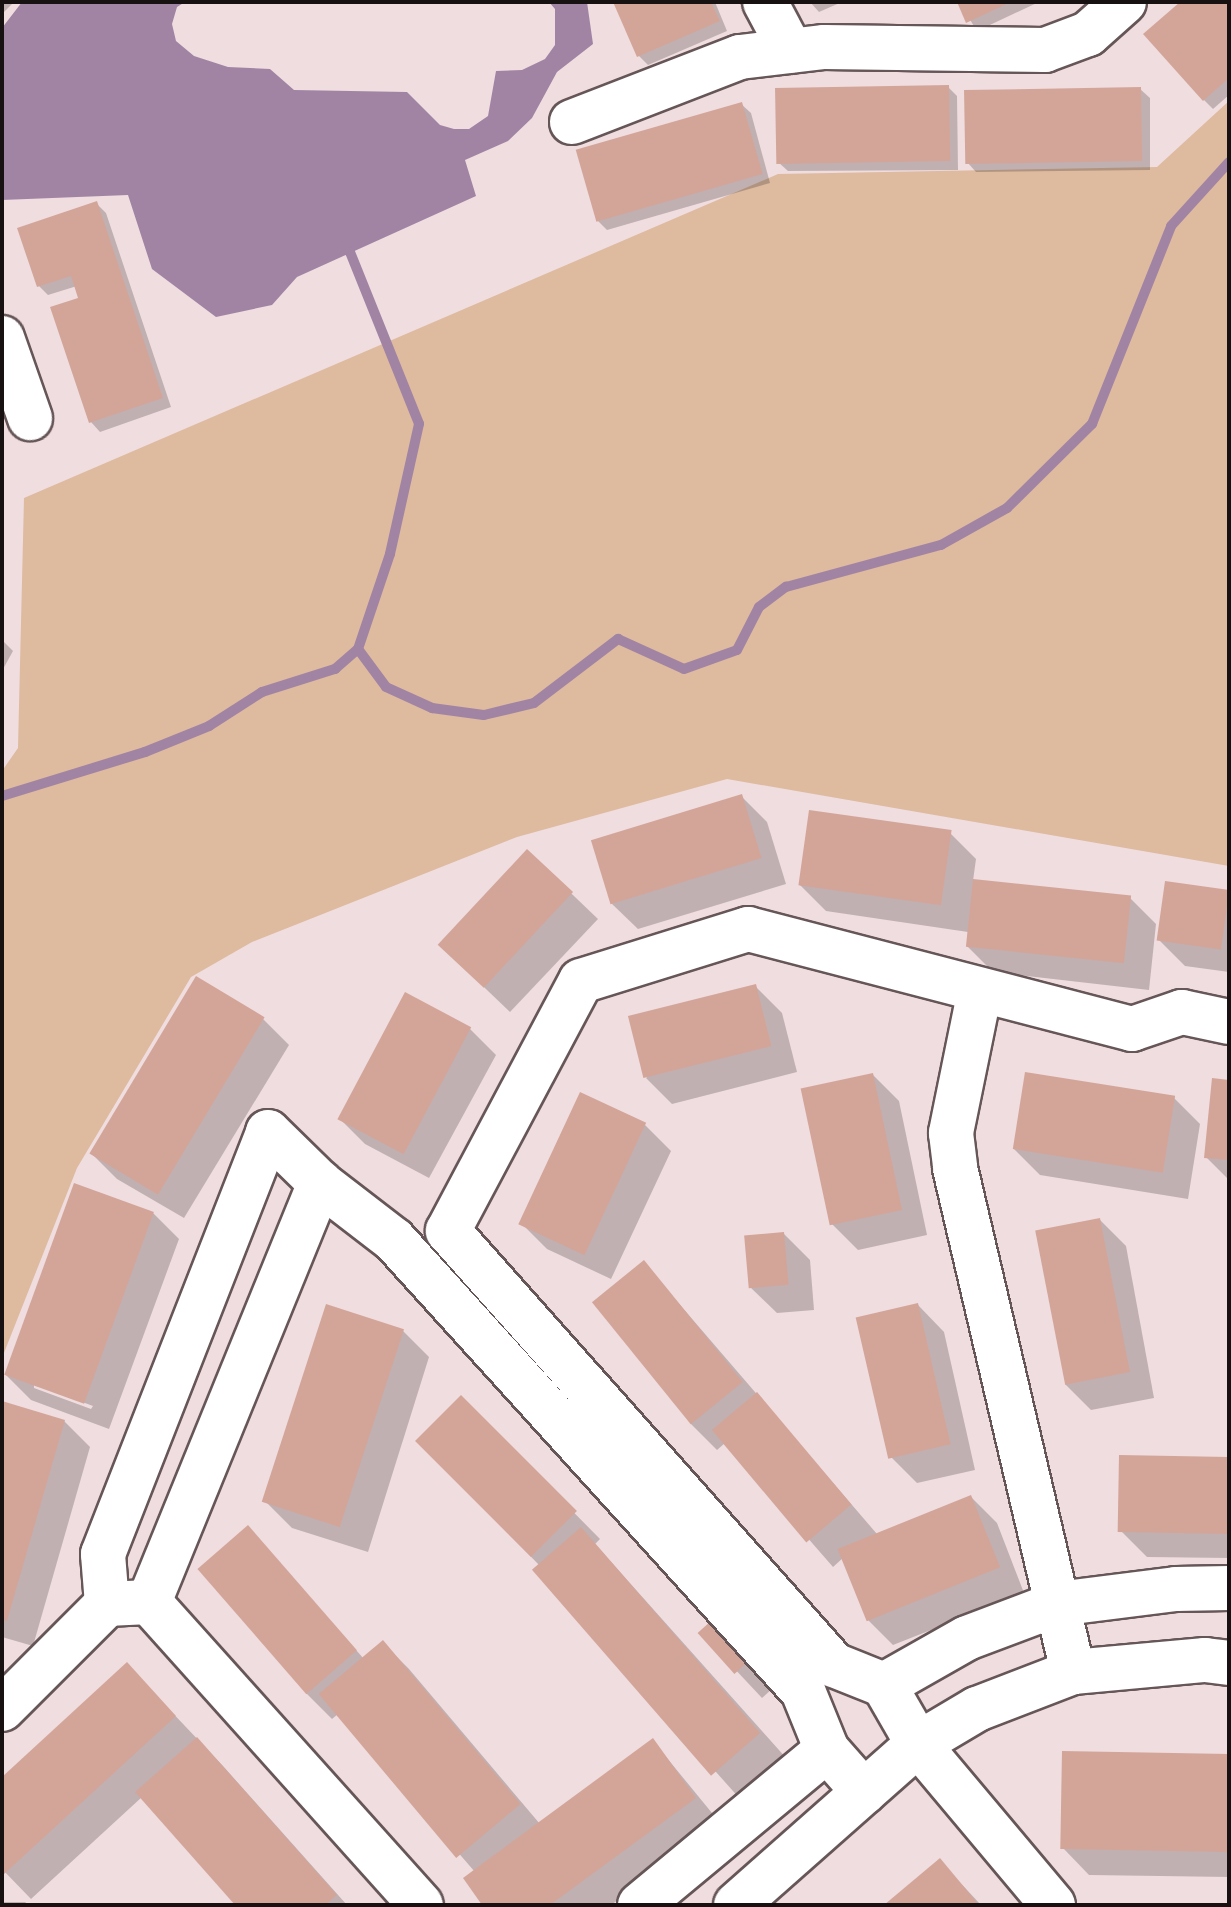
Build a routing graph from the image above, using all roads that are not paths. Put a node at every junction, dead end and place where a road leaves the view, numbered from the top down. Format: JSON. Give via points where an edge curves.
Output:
{"nodes":[{"id":1,"x":765,"y":2,"type":"edge"},
{"id":2,"x":1108,"y":8,"type":"edge"},
{"id":3,"x":791,"y":51,"type":"junction"},
{"id":4,"x":572,"y":122,"type":"dead end"},
{"id":5,"x":6,"y":361,"type":"edge"},
{"id":6,"x":30,"y":418,"type":"dead end"},
{"id":7,"x":980,"y":990,"type":"junction"},
{"id":8,"x":1229,"y":1022,"type":"edge"},
{"id":9,"x":320,"y":1183,"type":"junction"},
{"id":10,"x":1229,"y":1588,"type":"edge"},
{"id":11,"x":149,"y":1602,"type":"junction"},
{"id":12,"x":107,"y":1604,"type":"junction"},
{"id":13,"x":1057,"y":1604,"type":"junction"},
{"id":14,"x":1229,"y":1663,"type":"edge"},
{"id":15,"x":1073,"y":1672,"type":"junction"},
{"id":16,"x":884,"y":1685,"type":"junction"},
{"id":17,"x":2,"y":1709,"type":"edge"},
{"id":18,"x":918,"y":1744,"type":"junction"},
{"id":19,"x":827,"y":1750,"type":"junction"},
{"id":20,"x":864,"y":1792,"type":"junction"},
{"id":21,"x":421,"y":1905,"type":"edge"},
{"id":22,"x":640,"y":1905,"type":"edge"},
{"id":23,"x":736,"y":1905,"type":"edge"},
{"id":24,"x":1053,"y":1905,"type":"edge"}],
"edges":[{"from":1,"to":3,"type":"street"},
{"from":2,"to":3,"type":"street","via":[[1088,34],[1045,50]]},
{"from":3,"to":4,"type":"street","via":[[740,57]]},
{"from":5,"to":6,"type":"street"},
{"from":7,"to":8,"type":"street","via":[[1132,1029],[1182,1012]]},
{"from":7,"to":13,"type":"street","via":[[951,1133],[955,1168]]},
{"from":7,"to":16,"type":"street","via":[[748,929],[581,981],[448,1231],[834,1665]]},
{"from":9,"to":11,"type":"street"},
{"from":9,"to":12,"type":"street","via":[[268,1132],[103,1554]]},
{"from":9,"to":19,"type":"street","via":[[394,1240],[803,1691]]},
{"from":10,"to":13,"type":"street"},
{"from":11,"to":12,"type":"street"},
{"from":11,"to":21,"type":"street"},
{"from":12,"to":17,"type":"street"},
{"from":13,"to":15,"type":"street"},
{"from":13,"to":16,"type":"street","via":[[967,1638]]},
{"from":14,"to":15,"type":"street","via":[[1205,1660]]},
{"from":15,"to":18,"type":"street","via":[[977,1709]]},
{"from":16,"to":18,"type":"street"},
{"from":18,"to":20,"type":"street"},
{"from":18,"to":24,"type":"street"},
{"from":19,"to":20,"type":"street"},
{"from":19,"to":22,"type":"street"},
{"from":20,"to":23,"type":"street"}]}
